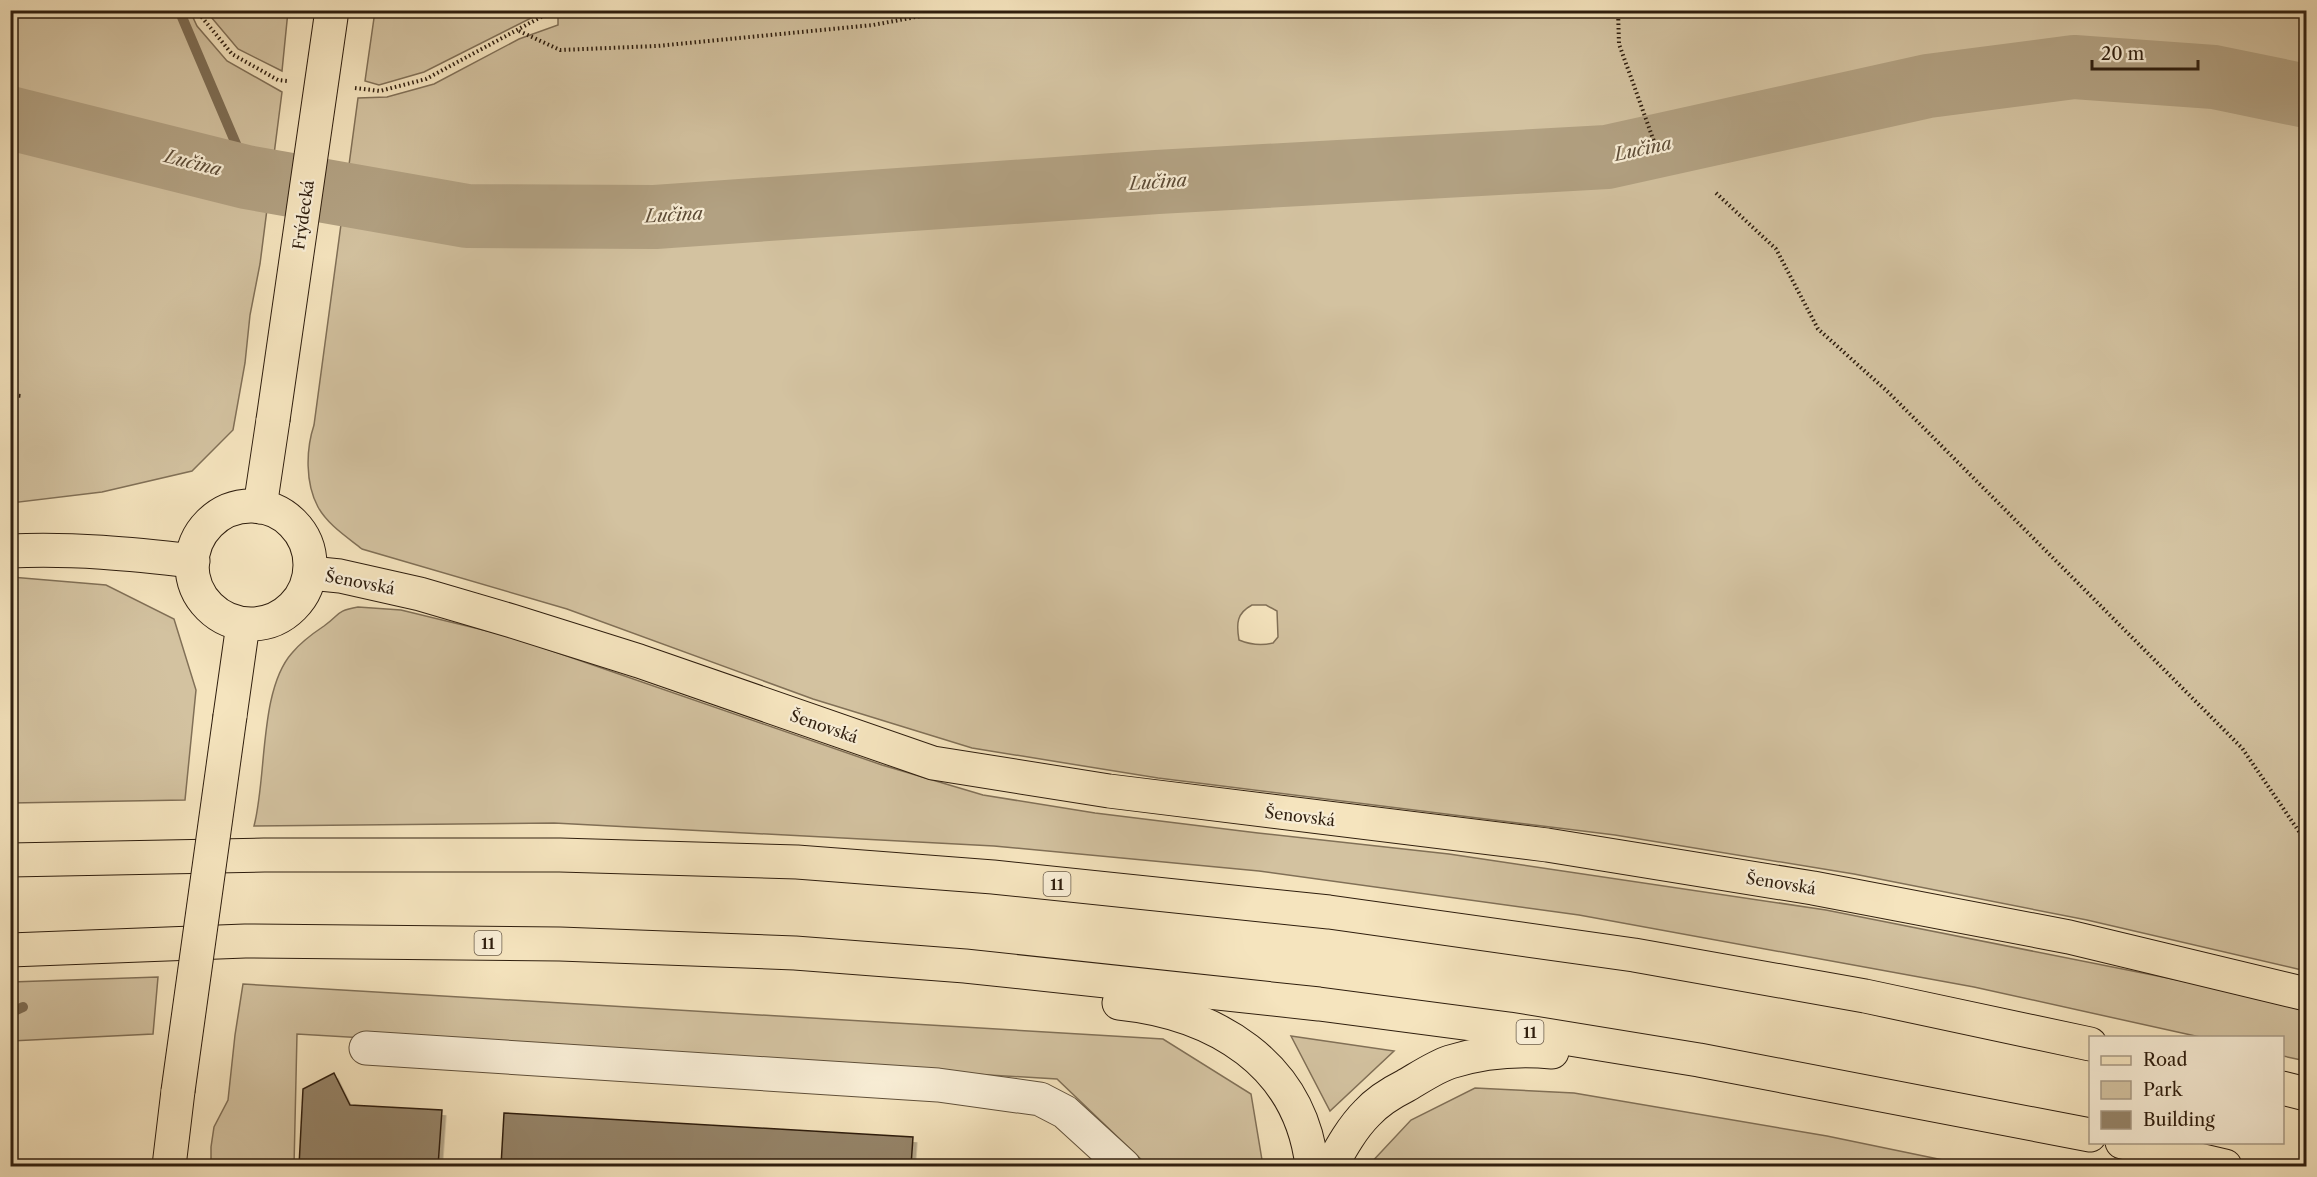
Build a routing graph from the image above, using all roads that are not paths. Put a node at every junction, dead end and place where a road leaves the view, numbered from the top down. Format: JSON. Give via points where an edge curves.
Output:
{"nodes":[{"id":1,"x":333,"y":10,"type":"edge"},
{"id":2,"x":260,"y":507,"type":"junction"},
{"id":3,"x":10,"y":551,"type":"edge"},
{"id":4,"x":193,"y":561,"type":"junction"},
{"id":5,"x":310,"y":573,"type":"junction"},
{"id":6,"x":243,"y":624,"type":"junction"},
{"id":7,"x":10,"y":860,"type":"edge"},
{"id":8,"x":10,"y":950,"type":"edge"},
{"id":9,"x":965,"y":966,"type":"junction"},
{"id":10,"x":2307,"y":994,"type":"edge"},
{"id":11,"x":2089,"y":1044,"type":"edge"},
{"id":12,"x":366,"y":1048,"type":"dead end"},
{"id":13,"x":1699,"y":1060,"type":"junction"},
{"id":14,"x":2284,"y":1089,"type":"edge"},
{"id":15,"x":2307,"y":1094,"type":"edge"},
{"id":16,"x":2089,"y":1135,"type":"edge"},
{"id":17,"x":2126,"y":1144,"type":"edge"},
{"id":18,"x":169,"y":1167,"type":"edge"},
{"id":19,"x":1124,"y":1167,"type":"edge"},
{"id":20,"x":1312,"y":1167,"type":"edge"},
{"id":21,"x":1331,"y":1167,"type":"edge"},
{"id":22,"x":2225,"y":1167,"type":"edge"}],
"edges":[{"from":1,"to":2,"type":"main road","name":"Frýdecká","bridge":true},
{"from":2,"to":4,"type":"main road","via":[[238,508],[219,516],[203,531]]},
{"from":2,"to":5,"type":"main road","via":[[282,515],[298,530],[308,550]]},
{"from":3,"to":4,"type":"main road","via":[[130,553]]},
{"from":4,"to":6,"type":"main road","via":[[198,590],[209,606],[225,618]]},
{"from":5,"to":6,"type":"main road","via":[[303,595],[287,612],[267,622]]},
{"from":5,"to":10,"type":"main road","name":"Šenovská","via":[[420,594],[512,621],[933,763],[1109,791],[1547,845],[1813,888],[2069,937]]},
{"from":6,"to":18,"type":"main road","bridge":true},
{"from":7,"to":11,"type":"main road","number":"11","via":[[560,855],[797,862],[993,877],[1329,912],[1634,955],[1865,996]]},
{"from":8,"to":9,"type":"main road","number":"11","via":[[245,941],[560,944],[795,953]]},
{"from":9,"to":13,"type":"main road","number":"11","via":[[1318,1004],[1509,1029]]},
{"from":9,"to":20,"type":"main road","via":[[1026,994],[1149,1006],[1228,1035],[1271,1071],[1291,1098],[1305,1132]]},
{"from":12,"to":19,"type":"lane","via":[[938,1085],[1040,1099],[1065,1112]]},
{"from":13,"to":16,"type":"main road","number":"11"},
{"from":13,"to":21,"type":"main road","via":[[1627,1059],[1538,1050],[1449,1062],[1392,1093],[1370,1110]]},
{"from":14,"to":15,"type":"main road"},
{"from":17,"to":22,"type":"main road"}]}
